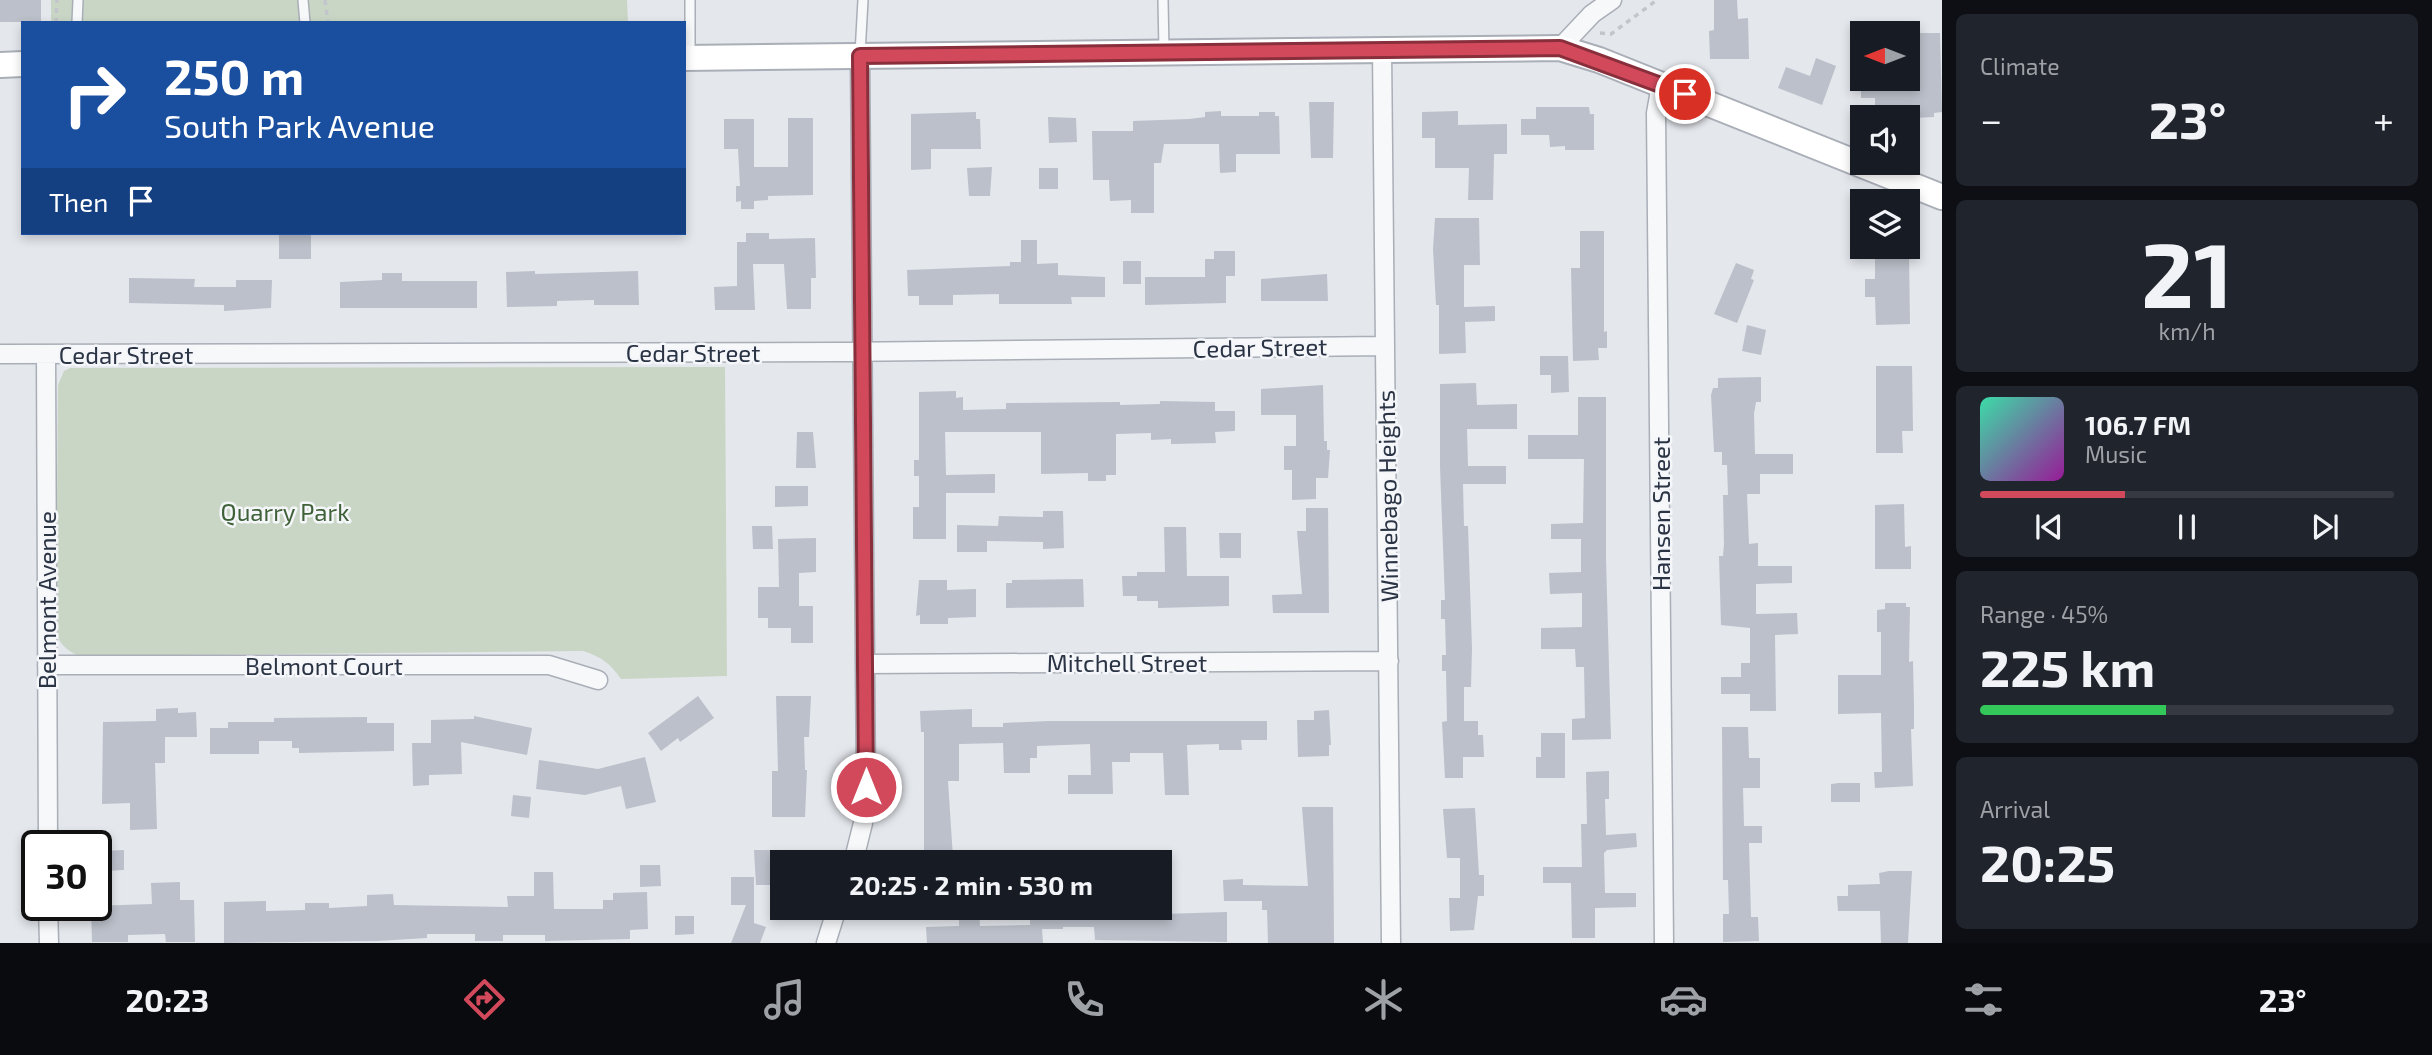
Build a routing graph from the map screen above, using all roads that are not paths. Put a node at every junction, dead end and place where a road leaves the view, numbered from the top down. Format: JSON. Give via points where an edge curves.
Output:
{"nodes":[{"id":1,"x":78,"y":0,"type":"edge"},
{"id":2,"x":303,"y":0,"type":"edge"},
{"id":3,"x":690,"y":0,"type":"edge"},
{"id":4,"x":863,"y":0,"type":"edge"},
{"id":5,"x":1163,"y":0,"type":"edge"},
{"id":6,"x":1612,"y":0,"type":"edge"},
{"id":7,"x":78,"y":21,"type":"edge"},
{"id":8,"x":305,"y":21,"type":"edge"},
{"id":9,"x":1560,"y":48,"type":"junction"},
{"id":10,"x":1382,"y":50,"type":"junction"},
{"id":11,"x":1164,"y":53,"type":"junction"},
{"id":12,"x":860,"y":56,"type":"junction"},
{"id":13,"x":687,"y":58,"type":"edge"},
{"id":14,"x":21,"y":64,"type":"edge"},
{"id":15,"x":0,"y":65,"type":"edge"},
{"id":16,"x":1661,"y":85,"type":"junction"},
{"id":17,"x":1942,"y":197,"type":"edge"},
{"id":18,"x":1385,"y":345,"type":"junction"},
{"id":19,"x":860,"y":352,"type":"junction"},
{"id":20,"x":0,"y":354,"type":"edge"},
{"id":21,"x":46,"y":354,"type":"junction"},
{"id":22,"x":1389,"y":661,"type":"junction"},
{"id":23,"x":865,"y":664,"type":"junction"},
{"id":24,"x":47,"y":665,"type":"junction"},
{"id":25,"x":598,"y":680,"type":"dead end"},
{"id":26,"x":48,"y":830,"type":"edge"},
{"id":27,"x":856,"y":850,"type":"edge"},
{"id":28,"x":833,"y":920,"type":"edge"},
{"id":29,"x":48,"y":921,"type":"edge"},
{"id":30,"x":48,"y":943,"type":"edge"},
{"id":31,"x":826,"y":943,"type":"edge"},
{"id":32,"x":1391,"y":943,"type":"edge"},
{"id":33,"x":1664,"y":943,"type":"edge"}],
"edges":[{"from":1,"to":7,"type":"lane"},
{"from":2,"to":8,"type":"lane"},
{"from":3,"to":13,"type":"lane"},
{"from":4,"to":12,"type":"lane"},
{"from":5,"to":11,"type":"lane"},
{"from":6,"to":9,"type":"street"},
{"from":9,"to":10,"type":"main road"},
{"from":9,"to":16,"type":"main road"},
{"from":10,"to":11,"type":"main road"},
{"from":10,"to":18,"type":"street","name":"Winnebago Heights"},
{"from":11,"to":12,"type":"main road"},
{"from":12,"to":13,"type":"main road"},
{"from":12,"to":19,"type":"street"},
{"from":14,"to":15,"type":"main road"},
{"from":16,"to":17,"type":"main road"},
{"from":16,"to":33,"type":"street","name":"Hansen Street","via":[[1656,126]]},
{"from":18,"to":19,"type":"street","name":"Cedar Street"},
{"from":18,"to":22,"type":"street","name":"Winnebago Heights"},
{"from":19,"to":21,"type":"street","name":"Cedar Street"},
{"from":19,"to":23,"type":"street"},
{"from":20,"to":21,"type":"street","name":"Cedar Street"},
{"from":21,"to":24,"type":"street","name":"Belmont Avenue"},
{"from":22,"to":23,"type":"street","name":"Mitchell Street"},
{"from":22,"to":32,"type":"street","name":"Winnebago Heights"},
{"from":23,"to":27,"type":"street","via":[[866,787]]},
{"from":24,"to":25,"type":"street","name":"Belmont Court","via":[[549,666]]},
{"from":24,"to":26,"type":"street","name":"Belmont Avenue"},
{"from":28,"to":31,"type":"street"},
{"from":29,"to":30,"type":"street"}]}
